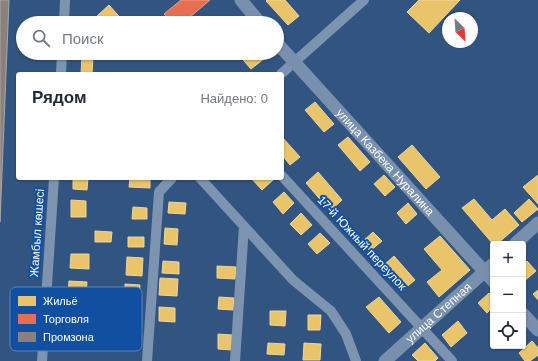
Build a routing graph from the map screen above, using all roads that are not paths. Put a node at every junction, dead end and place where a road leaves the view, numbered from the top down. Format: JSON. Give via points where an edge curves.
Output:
{"nodes":[{"id":1,"x":65,"y":0,"type":"edge"},
{"id":2,"x":241,"y":0,"type":"edge"},
{"id":3,"x":364,"y":0,"type":"edge"},
{"id":4,"x":64,"y":16,"type":"edge"},
{"id":5,"x":254,"y":16,"type":"edge"},
{"id":6,"x":284,"y":51,"type":"edge"},
{"id":7,"x":61,"y":60,"type":"edge"},
{"id":8,"x":294,"y":63,"type":"junction"},
{"id":9,"x":60,"y":72,"type":"edge"},
{"id":10,"x":283,"y":72,"type":"edge"},
{"id":11,"x":284,"y":178,"type":"edge"},
{"id":12,"x":54,"y":180,"type":"edge"},
{"id":13,"x":170,"y":180,"type":"edge"},
{"id":14,"x":202,"y":180,"type":"edge"},
{"id":15,"x":538,"y":223,"type":"edge"},
{"id":16,"x":244,"y":226,"type":"junction"},
{"id":17,"x":518,"y":241,"type":"edge"},
{"id":18,"x":490,"y":272,"type":"edge"},
{"id":19,"x":47,"y":287,"type":"edge"},
{"id":20,"x":526,"y":317,"type":"edge"},
{"id":21,"x":423,"y":328,"type":"junction"},
{"id":22,"x":538,"y":330,"type":"edge"},
{"id":23,"x":43,"y":351,"type":"edge"},
{"id":24,"x":42,"y":361,"type":"edge"},
{"id":25,"x":147,"y":361,"type":"edge"},
{"id":26,"x":235,"y":361,"type":"edge"},
{"id":27,"x":356,"y":361,"type":"edge"},
{"id":28,"x":385,"y":361,"type":"edge"},
{"id":29,"x":452,"y":361,"type":"edge"}],
"edges":[{"from":1,"to":4,"type":"street"},
{"from":2,"to":5,"type":"street"},
{"from":3,"to":8,"type":"street"},
{"from":6,"to":8,"type":"street","name":"улица Казбека Нуралина"},
{"from":7,"to":9,"type":"street"},
{"from":8,"to":10,"type":"street"},
{"from":8,"to":18,"type":"street","name":"улица Казбека Нуралина"},
{"from":11,"to":21,"type":"street","name":"17-й Южный переулок"},
{"from":12,"to":19,"type":"street","name":"Жамбыл көшесі"},
{"from":13,"to":25,"type":"street","via":[[159,192]]},
{"from":14,"to":16,"type":"street"},
{"from":15,"to":17,"type":"street"},
{"from":16,"to":26,"type":"street"},
{"from":16,"to":27,"type":"street","via":[[293,280],[331,311],[346,334]]},
{"from":18,"to":21,"type":"street","name":"улица Степная"},
{"from":20,"to":22,"type":"street"},
{"from":21,"to":28,"type":"street","name":"улица Степная"},
{"from":21,"to":29,"type":"street","name":"17-й Южный переулок"},
{"from":23,"to":24,"type":"street","name":"Жамбыл көшесі"}]}
